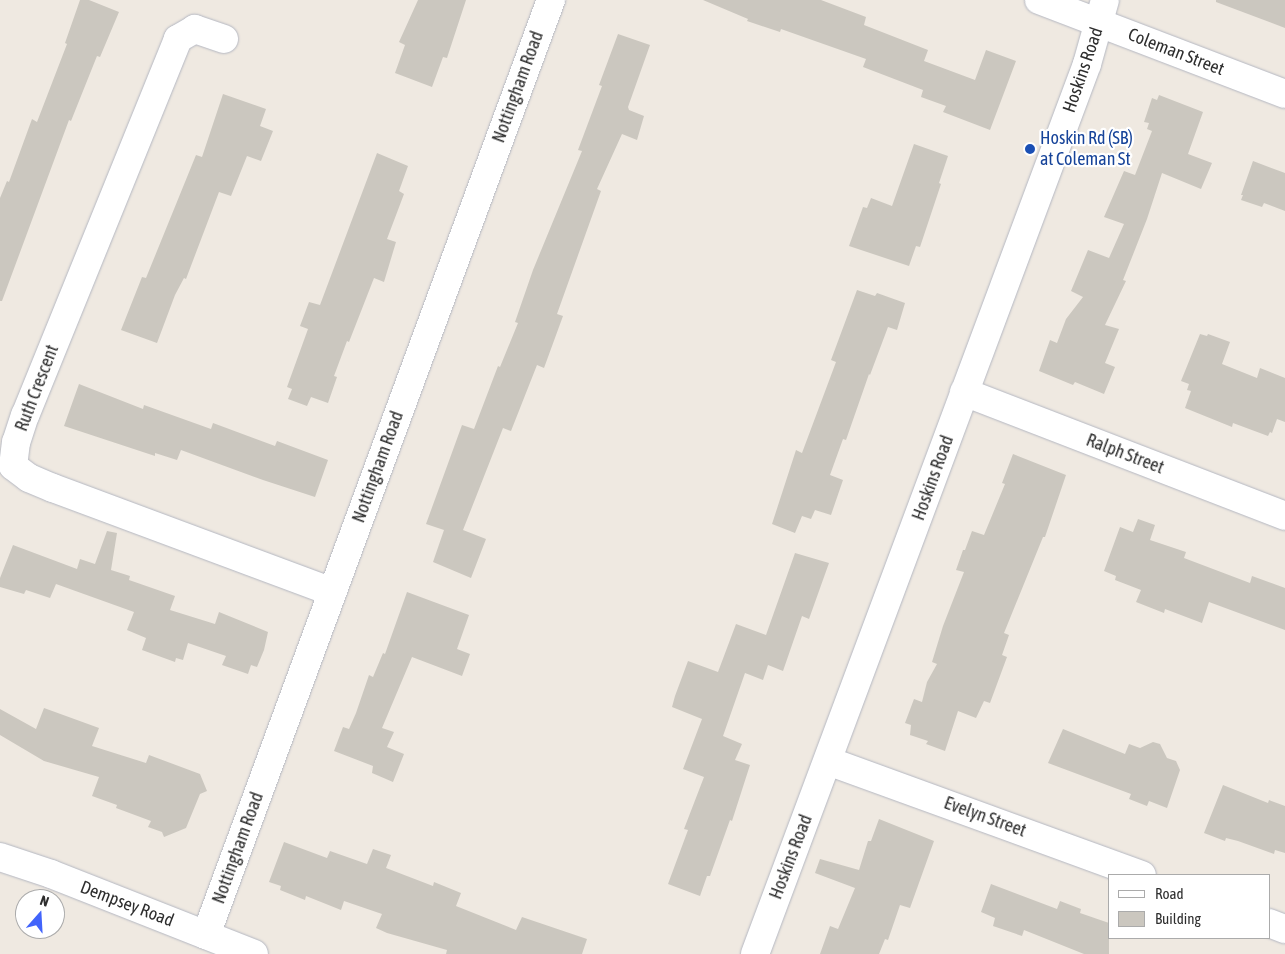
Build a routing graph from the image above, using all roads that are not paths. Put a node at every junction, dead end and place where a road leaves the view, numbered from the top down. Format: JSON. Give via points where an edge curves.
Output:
{"nodes":[{"id":1,"x":551,"y":0,"type":"edge"},
{"id":2,"x":1039,"y":0,"type":"edge"},
{"id":3,"x":1103,"y":11,"type":"edge"},
{"id":4,"x":224,"y":39,"type":"dead end"},
{"id":5,"x":1285,"y":94,"type":"edge"},
{"id":6,"x":964,"y":392,"type":"junction"},
{"id":7,"x":1285,"y":516,"type":"edge"},
{"id":8,"x":332,"y":592,"type":"junction"},
{"id":9,"x":828,"y":761,"type":"junction"},
{"id":10,"x":0,"y":857,"type":"edge"},
{"id":11,"x":1139,"y":874,"type":"edge"},
{"id":12,"x":1270,"y":923,"type":"edge"},
{"id":13,"x":1285,"y":929,"type":"edge"},
{"id":14,"x":206,"y":935,"type":"junction"},
{"id":15,"x":254,"y":954,"type":"edge"},
{"id":16,"x":755,"y":954,"type":"edge"}],
"edges":[{"from":1,"to":8,"type":"street","name":"Nottingham Road"},
{"from":2,"to":3,"type":"street","name":"Coleman Street"},
{"from":3,"to":5,"type":"street","name":"Coleman Street"},
{"from":3,"to":6,"type":"street","name":"Hoskins Road","via":[[1088,64]]},
{"from":4,"to":8,"type":"street","name":"Ruth Crescent","via":[[194,29],[178,39],[26,415],[16,442],[13,466],[29,478]]},
{"from":6,"to":7,"type":"street","name":"Ralph Street"},
{"from":6,"to":9,"type":"street","name":"Hoskins Road"},
{"from":8,"to":14,"type":"street","name":"Nottingham Road"},
{"from":9,"to":11,"type":"street","name":"Evelyn Street"},
{"from":9,"to":16,"type":"street","name":"Hoskins Road"},
{"from":10,"to":14,"type":"street","name":"Dempsey Road"},
{"from":12,"to":13,"type":"street"},
{"from":14,"to":15,"type":"street","name":"Dempsey Road"}]}
